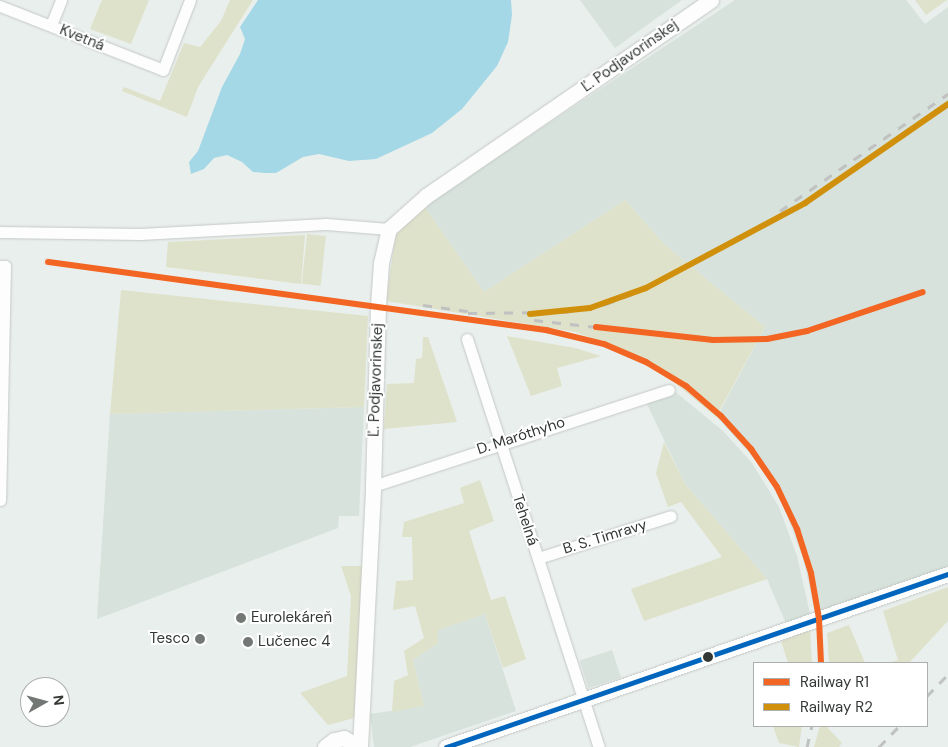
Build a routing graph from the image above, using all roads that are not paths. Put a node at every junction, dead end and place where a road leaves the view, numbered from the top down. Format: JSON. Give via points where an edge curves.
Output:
{"nodes":[{"id":1,"x":61,"y":0,"type":"edge"},
{"id":2,"x":190,"y":0,"type":"edge"},
{"id":3,"x":711,"y":0,"type":"edge"},
{"id":4,"x":0,"y":6,"type":"edge"},
{"id":5,"x":50,"y":25,"type":"junction"},
{"id":6,"x":389,"y":228,"type":"junction"},
{"id":7,"x":0,"y":232,"type":"edge"},
{"id":8,"x":3,"y":266,"type":"edge"},
{"id":9,"x":467,"y":339,"type":"dead end"},
{"id":10,"x":669,"y":390,"type":"dead end"},
{"id":11,"x":500,"y":443,"type":"junction"},
{"id":12,"x":374,"y":486,"type":"junction"},
{"id":13,"x":0,"y":500,"type":"edge"},
{"id":14,"x":671,"y":516,"type":"dead end"},
{"id":15,"x":538,"y":558,"type":"junction"},
{"id":16,"x":948,"y":574,"type":"edge"},
{"id":17,"x":582,"y":700,"type":"junction"},
{"id":18,"x":362,"y":718,"type":"junction"},
{"id":19,"x":344,"y":738,"type":"junction"},
{"id":20,"x":325,"y":747,"type":"edge"},
{"id":21,"x":359,"y":747,"type":"edge"},
{"id":22,"x":446,"y":747,"type":"edge"},
{"id":23,"x":599,"y":747,"type":"edge"}],
"edges":[{"from":1,"to":5,"type":"street"},
{"from":2,"to":5,"type":"street","name":"Kvetná","via":[[163,70]]},
{"from":3,"to":6,"type":"street","name":"Ľ. Podjavorinskej","via":[[426,196]]},
{"from":4,"to":5,"type":"street","name":"Kvetná"},
{"from":6,"to":7,"type":"street","via":[[326,224],[140,234]]},
{"from":6,"to":12,"type":"street","name":"Ľ. Podjavorinskej","via":[[378,298]]},
{"from":8,"to":13,"type":"street"},
{"from":9,"to":11,"type":"street","name":"Tehelná"},
{"from":10,"to":11,"type":"street","name":"D. Maróthyho"},
{"from":11,"to":12,"type":"street","name":"D. Maróthyho"},
{"from":11,"to":15,"type":"street","name":"Tehelná"},
{"from":12,"to":18,"type":"street","name":"Ľ. Podjavorinskej"},
{"from":14,"to":15,"type":"street","name":"B. S. Timravy"},
{"from":15,"to":17,"type":"street","name":"Tehelná"},
{"from":16,"to":17,"type":"street"},
{"from":17,"to":22,"type":"street"},
{"from":17,"to":23,"type":"street","name":"Tehelná"},
{"from":18,"to":19,"type":"street"},
{"from":18,"to":21,"type":"street","name":"Ľ. Podjavorinskej"},
{"from":19,"to":20,"type":"street"},
{"from":19,"to":21,"type":"street"}]}
